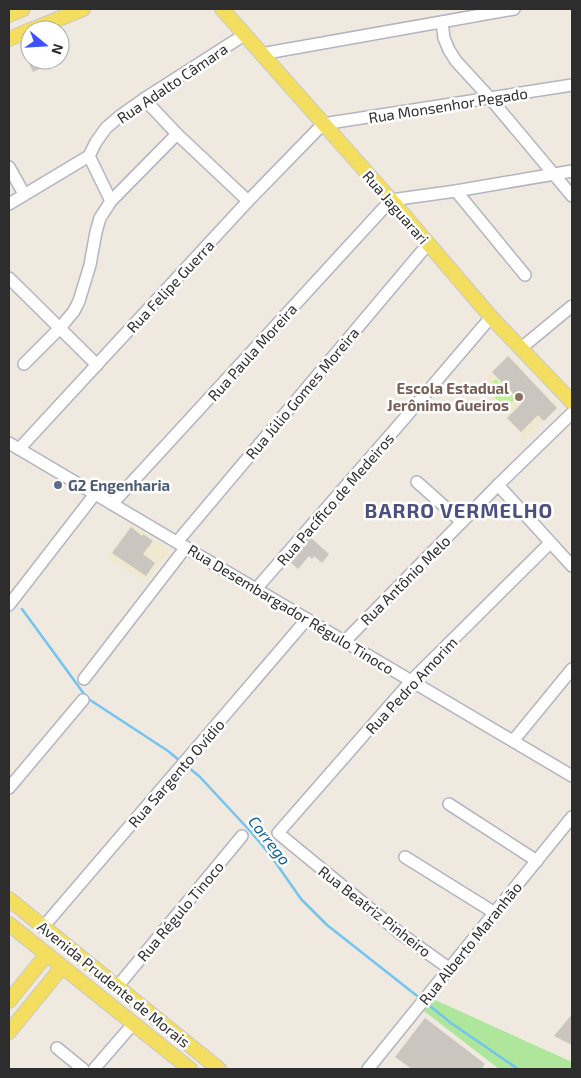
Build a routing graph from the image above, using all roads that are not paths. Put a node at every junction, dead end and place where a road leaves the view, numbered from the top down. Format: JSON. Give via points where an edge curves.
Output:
{"nodes":[{"id":1,"x":24,"y":9,"type":"edge"},
{"id":2,"x":83,"y":9,"type":"edge"},
{"id":3,"x":222,"y":9,"type":"edge"},
{"id":4,"x":514,"y":9,"type":"edge"},
{"id":5,"x":9,"y":15,"type":"edge"},
{"id":6,"x":56,"y":20,"type":"edge"},
{"id":7,"x":442,"y":22,"type":"junction"},
{"id":8,"x":244,"y":34,"type":"junction"},
{"id":9,"x":261,"y":54,"type":"junction"},
{"id":10,"x":572,"y":85,"type":"edge"},
{"id":11,"x":489,"y":98,"type":"junction"},
{"id":12,"x":144,"y":99,"type":"junction"},
{"id":13,"x":323,"y":124,"type":"junction"},
{"id":14,"x":177,"y":134,"type":"junction"},
{"id":15,"x":89,"y":156,"type":"junction"},
{"id":16,"x":9,"y":167,"type":"edge"},
{"id":17,"x":572,"y":171,"type":"edge"},
{"id":18,"x":554,"y":174,"type":"junction"},
{"id":19,"x":456,"y":191,"type":"junction"},
{"id":20,"x":24,"y":194,"type":"junction"},
{"id":21,"x":572,"y":196,"type":"edge"},
{"id":22,"x":391,"y":200,"type":"junction"},
{"id":23,"x":111,"y":201,"type":"junction"},
{"id":24,"x":248,"y":201,"type":"junction"},
{"id":25,"x":9,"y":204,"type":"edge"},
{"id":26,"x":428,"y":244,"type":"junction"},
{"id":27,"x":525,"y":275,"type":"dead end"},
{"id":28,"x":9,"y":278,"type":"edge"},
{"id":29,"x":572,"y":306,"type":"edge"},
{"id":30,"x":491,"y":317,"type":"junction"},
{"id":31,"x":60,"y":328,"type":"junction"},
{"id":32,"x":520,"y":348,"type":"junction"},
{"id":33,"x":24,"y":364,"type":"dead end"},
{"id":34,"x":97,"y":365,"type":"junction"},
{"id":35,"x":572,"y":402,"type":"edge"},
{"id":36,"x":572,"y":413,"type":"edge"},
{"id":37,"x":14,"y":446,"type":"edge"},
{"id":38,"x":417,"y":482,"type":"dead end"},
{"id":39,"x":498,"y":485,"type":"junction"},
{"id":40,"x":95,"y":494,"type":"junction"},
{"id":41,"x":112,"y":504,"type":"junction"},
{"id":42,"x":462,"y":522,"type":"junction"},
{"id":43,"x":550,"y":543,"type":"junction"},
{"id":44,"x":181,"y":545,"type":"junction"},
{"id":45,"x":572,"y":566,"type":"edge"},
{"id":46,"x":256,"y":589,"type":"junction"},
{"id":47,"x":9,"y":605,"type":"edge"},
{"id":48,"x":307,"y":619,"type":"junction"},
{"id":49,"x":344,"y":641,"type":"junction"},
{"id":50,"x":572,"y":668,"type":"edge"},
{"id":51,"x":84,"y":679,"type":"dead end"},
{"id":52,"x":411,"y":681,"type":"junction"},
{"id":53,"x":83,"y":700,"type":"dead end"},
{"id":54,"x":513,"y":741,"type":"junction"},
{"id":55,"x":572,"y":776,"type":"edge"},
{"id":56,"x":9,"y":788,"type":"edge"},
{"id":57,"x":449,"y":804,"type":"dead end"},
{"id":58,"x":572,"y":817,"type":"edge"},
{"id":59,"x":278,"y":833,"type":"joint"},
{"id":60,"x":242,"y":836,"type":"dead end"},
{"id":61,"x":405,"y":857,"type":"dead end"},
{"id":62,"x":537,"y":861,"type":"junction"},
{"id":63,"x":9,"y":899,"type":"edge"},
{"id":64,"x":495,"y":913,"type":"junction"},
{"id":65,"x":9,"y":924,"type":"edge"},
{"id":66,"x":44,"y":926,"type":"junction"},
{"id":67,"x":47,"y":954,"type":"junction"},
{"id":68,"x":62,"y":967,"type":"junction"},
{"id":69,"x":450,"y":969,"type":"junction"},
{"id":70,"x":30,"y":976,"type":"junction"},
{"id":71,"x":46,"y":987,"type":"junction"},
{"id":72,"x":117,"y":987,"type":"junction"},
{"id":73,"x":9,"y":1001,"type":"edge"},
{"id":74,"x":132,"y":1024,"type":"junction"},
{"id":75,"x":9,"y":1032,"type":"edge"},
{"id":76,"x":56,"y":1048,"type":"dead end"},
{"id":77,"x":83,"y":1069,"type":"edge"},
{"id":78,"x":94,"y":1069,"type":"edge"},
{"id":79,"x":190,"y":1069,"type":"edge"},
{"id":80,"x":219,"y":1069,"type":"edge"},
{"id":81,"x":368,"y":1069,"type":"edge"}],
"edges":[{"from":1,"to":5,"type":"main road"},
{"from":2,"to":6,"type":"main road"},
{"from":3,"to":8,"type":"main road","name":"Rua Jaguarari"},
{"from":4,"to":7,"type":"street"},
{"from":7,"to":9,"type":"street"},
{"from":7,"to":11,"type":"street","via":[[449,50]]},
{"from":8,"to":9,"type":"main road","name":"Rua Jaguarari"},
{"from":8,"to":12,"type":"street","name":"Rua Adalto Câmara"},
{"from":9,"to":13,"type":"main road","name":"Rua Jaguarari"},
{"from":10,"to":11,"type":"street","name":"Rua Monsenhor Pegado"},
{"from":11,"to":13,"type":"street","name":"Rua Monsenhor Pegado"},
{"from":11,"to":18,"type":"street"},
{"from":12,"to":14,"type":"street"},
{"from":12,"to":15,"type":"street","name":"Rua Adalto Câmara","via":[[106,128]]},
{"from":13,"to":22,"type":"main road","name":"Rua Jaguarari"},
{"from":13,"to":24,"type":"street","name":"Rua Felipe Guerra"},
{"from":14,"to":23,"type":"street"},
{"from":14,"to":24,"type":"street"},
{"from":15,"to":20,"type":"street","name":"Rua Adalto Câmara"},
{"from":15,"to":23,"type":"street"},
{"from":16,"to":20,"type":"street"},
{"from":17,"to":18,"type":"street"},
{"from":18,"to":19,"type":"street"},
{"from":18,"to":21,"type":"street"},
{"from":19,"to":22,"type":"street"},
{"from":19,"to":27,"type":"street"},
{"from":20,"to":25,"type":"street","name":"Rua Adalto Câmara"},
{"from":22,"to":26,"type":"main road","name":"Rua Jaguarari"},
{"from":22,"to":41,"type":"street","name":"Rua Paula Moreira"},
{"from":23,"to":31,"type":"street","via":[[96,232],[79,301]]},
{"from":24,"to":34,"type":"street","name":"Rua Felipe Guerra"},
{"from":26,"to":30,"type":"main road","name":"Rua Jaguarari"},
{"from":26,"to":44,"type":"street","name":"Rua Júlio Gomes Moreira"},
{"from":28,"to":31,"type":"street"},
{"from":29,"to":32,"type":"street"},
{"from":30,"to":32,"type":"main road","name":"Rua Jaguarari"},
{"from":30,"to":46,"type":"street","name":"Rua Pacífico de Medeiros"},
{"from":31,"to":33,"type":"street"},
{"from":31,"to":34,"type":"street"},
{"from":32,"to":35,"type":"main road","name":"Rua Jaguarari"},
{"from":34,"to":37,"type":"street","name":"Rua Felipe Guerra"},
{"from":36,"to":39,"type":"street","name":"Rua Antônio Melo"},
{"from":37,"to":40,"type":"street","name":"Rua Desembargador Régulo Tinoco"},
{"from":38,"to":42,"type":"street"},
{"from":39,"to":42,"type":"street","name":"Rua Antônio Melo"},
{"from":39,"to":43,"type":"street"},
{"from":40,"to":41,"type":"street","name":"Rua Desembargador Régulo Tinoco"},
{"from":40,"to":47,"type":"street"},
{"from":41,"to":44,"type":"street","name":"Rua Desembargador Régulo Tinoco"},
{"from":42,"to":49,"type":"street","name":"Rua Antônio Melo"},
{"from":43,"to":45,"type":"street"},
{"from":43,"to":52,"type":"street","name":"Rua Pedro Amorim"},
{"from":44,"to":46,"type":"street","name":"Rua Desembargador Régulo Tinoco"},
{"from":44,"to":51,"type":"street","name":"Rua Júlio Gomes Moreira"},
{"from":46,"to":48,"type":"street","name":"Rua Desembargador Régulo Tinoco"},
{"from":48,"to":49,"type":"street","name":"Rua Desembargador Régulo Tinoco"},
{"from":48,"to":66,"type":"street","name":"Rua Sargento Ovídio"},
{"from":49,"to":52,"type":"street","name":"Rua Desembargador Régulo Tinoco"},
{"from":50,"to":54,"type":"street"},
{"from":52,"to":54,"type":"street","name":"Rua Desembargador Régulo Tinoco"},
{"from":52,"to":59,"type":"street","name":"Rua Pedro Amorim"},
{"from":53,"to":56,"type":"street"},
{"from":54,"to":55,"type":"street","name":"Rua Desembargador Régulo Tinoco"},
{"from":57,"to":62,"type":"street"},
{"from":58,"to":62,"type":"street","name":"Rua Alberto Maranhão"},
{"from":59,"to":69,"type":"street","name":"Rua Beatriz Pinheiro","via":[[401,934]]},
{"from":60,"to":72,"type":"street","name":"Rua Régulo Tinoco"},
{"from":61,"to":64,"type":"street"},
{"from":62,"to":64,"type":"street","name":"Rua Alberto Maranhão"},
{"from":63,"to":66,"type":"main road","name":"Avenida Prudente de Morais"},
{"from":64,"to":69,"type":"street","name":"Rua Alberto Maranhão"},
{"from":65,"to":67,"type":"main road","name":"Avenida Prudente de Morais"},
{"from":66,"to":72,"type":"main road","name":"Avenida Prudente de Morais"},
{"from":67,"to":68,"type":"main road","name":"Avenida Prudente de Morais"},
{"from":67,"to":70,"type":"main road"},
{"from":68,"to":71,"type":"main road"},
{"from":68,"to":74,"type":"main road","name":"Avenida Prudente de Morais"},
{"from":69,"to":81,"type":"street","name":"Rua Alberto Maranhão"},
{"from":70,"to":71,"type":"main road","via":[[42,978]]},
{"from":70,"to":73,"type":"main road"},
{"from":71,"to":75,"type":"main road"},
{"from":72,"to":80,"type":"main road","name":"Avenida Prudente de Morais"},
{"from":74,"to":78,"type":"street"},
{"from":74,"to":79,"type":"main road","name":"Avenida Prudente de Morais"},
{"from":76,"to":77,"type":"street"}]}
